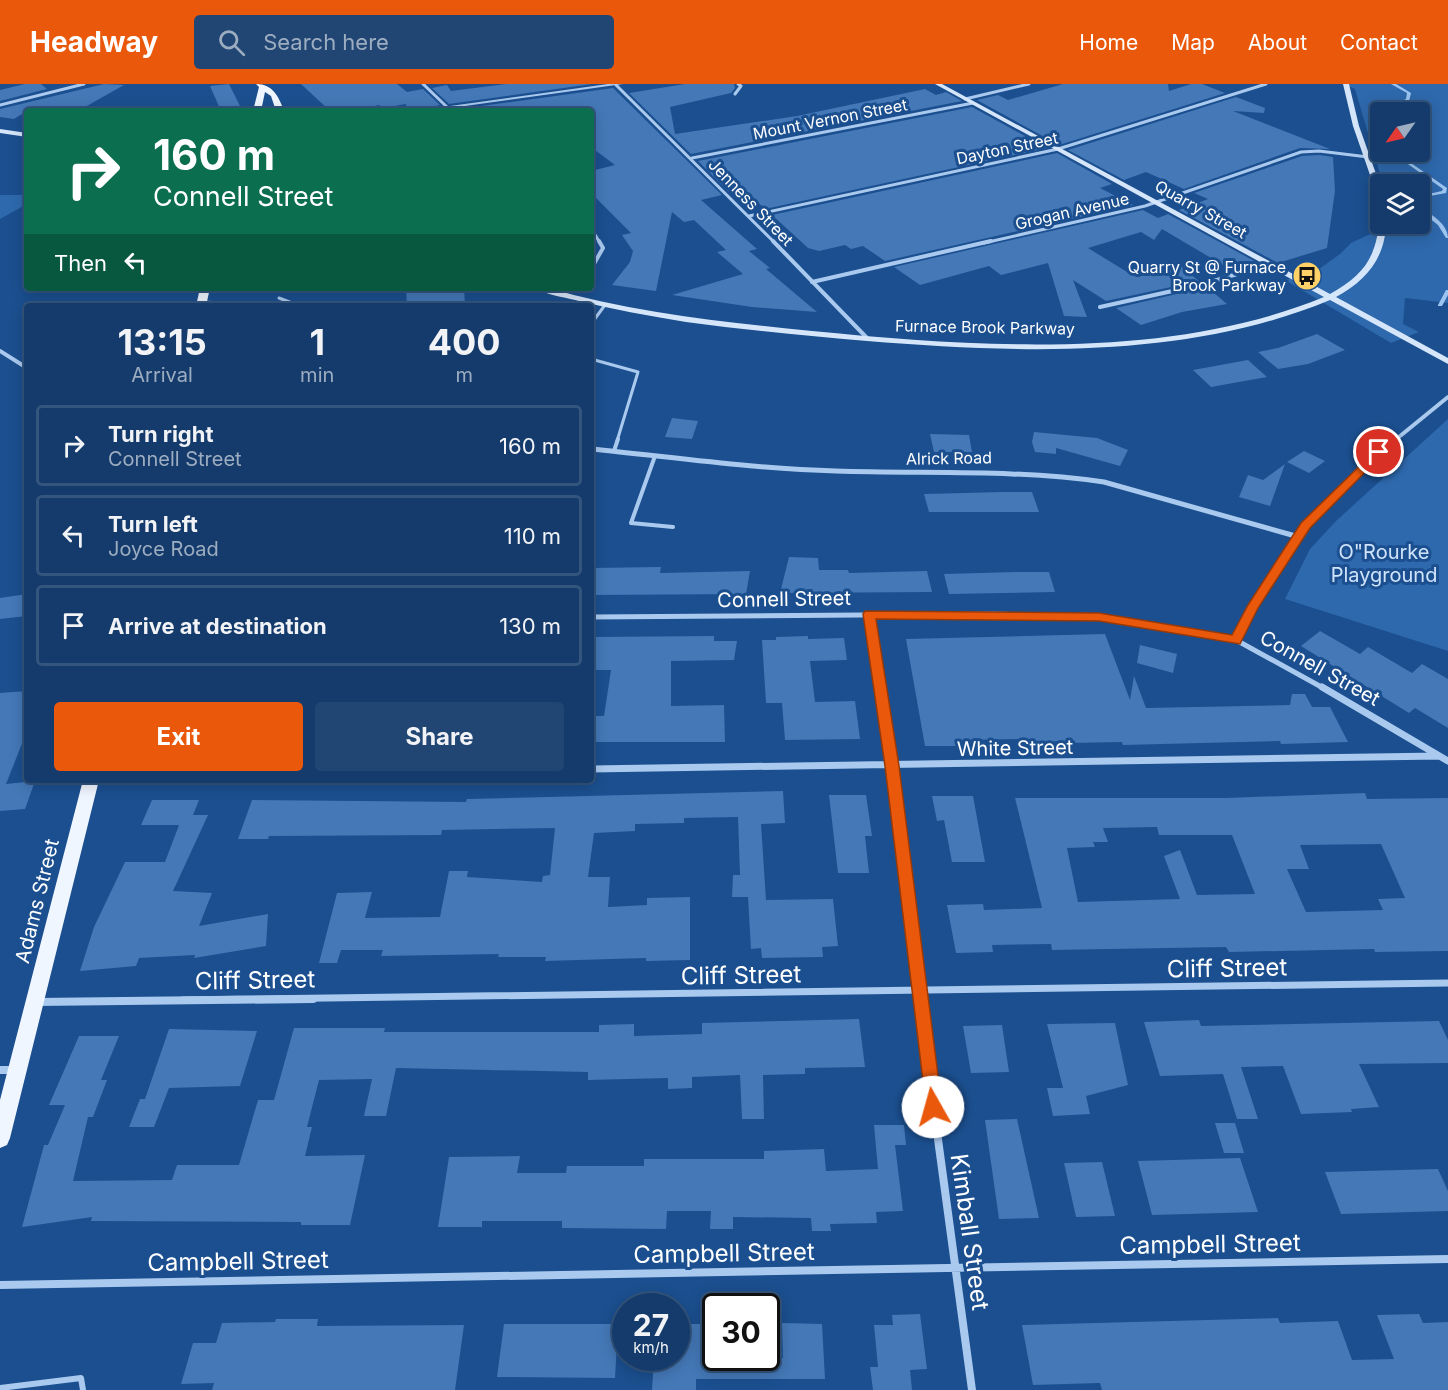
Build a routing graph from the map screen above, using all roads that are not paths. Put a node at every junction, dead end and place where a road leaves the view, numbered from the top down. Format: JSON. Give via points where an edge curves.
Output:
{"nodes":[{"id":1,"x":84,"y":84,"type":"edge"},
{"id":2,"x":423,"y":84,"type":"edge"},
{"id":3,"x":620,"y":84,"type":"edge"},
{"id":4,"x":738,"y":84,"type":"edge"},
{"id":5,"x":938,"y":84,"type":"edge"},
{"id":6,"x":1029,"y":84,"type":"edge"},
{"id":7,"x":1266,"y":84,"type":"edge"},
{"id":8,"x":1346,"y":84,"type":"edge"},
{"id":9,"x":616,"y":85,"type":"edge"},
{"id":10,"x":261,"y":86,"type":"edge"},
{"id":11,"x":735,"y":94,"type":"dead end"},
{"id":12,"x":965,"y":99,"type":"junction"},
{"id":13,"x":974,"y":103,"type":"junction"},
{"id":14,"x":0,"y":105,"type":"edge"},
{"id":15,"x":447,"y":107,"type":"junction"},
{"id":16,"x":257,"y":108,"type":"edge"},
{"id":17,"x":279,"y":108,"type":"edge"},
{"id":18,"x":440,"y":108,"type":"edge"},
{"id":19,"x":0,"y":131,"type":"edge"},
{"id":20,"x":24,"y":135,"type":"edge"},
{"id":21,"x":1058,"y":149,"type":"junction"},
{"id":22,"x":1368,"y":157,"type":"junction"},
{"id":23,"x":692,"y":158,"type":"junction"},
{"id":24,"x":1373,"y":174,"type":"edge"},
{"id":25,"x":1158,"y":202,"type":"junction"},
{"id":26,"x":750,"y":216,"type":"junction"},
{"id":27,"x":594,"y":233,"type":"edge"},
{"id":28,"x":1382,"y":234,"type":"edge"},
{"id":29,"x":1270,"y":264,"type":"junction"},
{"id":30,"x":594,"y":266,"type":"edge"},
{"id":31,"x":812,"y":282,"type":"junction"},
{"id":32,"x":550,"y":291,"type":"edge"},
{"id":33,"x":564,"y":291,"type":"edge"},
{"id":34,"x":559,"y":294,"type":"junction"},
{"id":35,"x":1330,"y":297,"type":"junction"},
{"id":36,"x":279,"y":298,"type":"dead end"},
{"id":37,"x":292,"y":303,"type":"edge"},
{"id":38,"x":605,"y":305,"type":"junction"},
{"id":39,"x":1100,"y":307,"type":"dead end"},
{"id":40,"x":594,"y":320,"type":"edge"},
{"id":41,"x":867,"y":338,"type":"junction"},
{"id":42,"x":0,"y":351,"type":"edge"},
{"id":43,"x":594,"y":360,"type":"edge"},
{"id":44,"x":1448,"y":362,"type":"edge"},
{"id":45,"x":24,"y":366,"type":"edge"},
{"id":46,"x":1448,"y":397,"type":"edge"},
{"id":47,"x":594,"y":449,"type":"edge"},
{"id":48,"x":614,"y":452,"type":"junction"},
{"id":49,"x":655,"y":456,"type":"junction"},
{"id":50,"x":673,"y":527,"type":"dead end"},
{"id":51,"x":1299,"y":537,"type":"junction"},
{"id":52,"x":869,"y":614,"type":"junction"},
{"id":53,"x":594,"y":617,"type":"edge"},
{"id":54,"x":1236,"y":640,"type":"junction"},
{"id":55,"x":1440,"y":756,"type":"junction"},
{"id":56,"x":1448,"y":761,"type":"edge"},
{"id":57,"x":892,"y":766,"type":"junction"},
{"id":58,"x":594,"y":769,"type":"edge"},
{"id":59,"x":90,"y":783,"type":"edge"},
{"id":60,"x":1448,"y":983,"type":"edge"},
{"id":61,"x":918,"y":992,"type":"junction"},
{"id":62,"x":34,"y":1002,"type":"junction"},
{"id":63,"x":9,"y":1070,"type":"edge"},
{"id":64,"x":0,"y":1138,"type":"edge"},
{"id":65,"x":1448,"y":1260,"type":"edge"},
{"id":66,"x":955,"y":1269,"type":"junction"},
{"id":67,"x":0,"y":1285,"type":"edge"},
{"id":68,"x":0,"y":1388,"type":"edge"},
{"id":69,"x":83,"y":1390,"type":"edge"},
{"id":70,"x":972,"y":1390,"type":"edge"}],
"edges":[{"from":1,"to":14,"type":"street"},
{"from":2,"to":15,"type":"street"},
{"from":3,"to":9,"type":"street"},
{"from":4,"to":11,"type":"street","via":[[741,86]]},
{"from":5,"to":12,"type":"main road","name":"Quarry Street"},
{"from":6,"to":12,"type":"street"},
{"from":7,"to":21,"type":"street","name":"Dayton Street"},
{"from":8,"to":22,"type":"main road"},
{"from":9,"to":15,"type":"street"},
{"from":9,"to":23,"type":"street","name":"Jenness Street"},
{"from":10,"to":16,"type":"main road"},
{"from":10,"to":17,"type":"main road","via":[[274,95]]},
{"from":12,"to":13,"type":"main road","name":"Quarry Street"},
{"from":13,"to":21,"type":"main road","name":"Quarry Street"},
{"from":13,"to":23,"type":"street","name":"Mount Vernon Street"},
{"from":15,"to":18,"type":"street"},
{"from":19,"to":20,"type":"main road"},
{"from":21,"to":25,"type":"main road","name":"Quarry Street"},
{"from":21,"to":26,"type":"street","name":"Dayton Street"},
{"from":22,"to":24,"type":"main road"},
{"from":22,"to":25,"type":"street","name":"Grogan Avenue","via":[[1301,152]]},
{"from":23,"to":26,"type":"street","name":"Jenness Street"},
{"from":25,"to":29,"type":"main road","name":"Quarry Street"},
{"from":25,"to":31,"type":"street","name":"Grogan Avenue"},
{"from":26,"to":31,"type":"street","name":"Jenness Street"},
{"from":27,"to":30,"type":"street","via":[[603,248]]},
{"from":28,"to":35,"type":"main road","name":"Furnace Brook Parkway","via":[[1372,267],[1354,285]]},
{"from":29,"to":35,"type":"main road","name":"Quarry Street"},
{"from":29,"to":39,"type":"street","via":[[1204,284]]},
{"from":31,"to":41,"type":"street","name":"Jenness Street"},
{"from":32,"to":34,"type":"main road","name":"Furnace Brook Parkway"},
{"from":33,"to":34,"type":"street"},
{"from":34,"to":38,"type":"main road","name":"Furnace Brook Parkway"},
{"from":35,"to":41,"type":"main road","name":"Furnace Brook Parkway","via":[[1254,322],[1145,340],[1066,345]]},
{"from":35,"to":44,"type":"main road","name":"Quarry Street"},
{"from":36,"to":37,"type":"lane"},
{"from":38,"to":40,"type":"lane"},
{"from":38,"to":41,"type":"main road","name":"Furnace Brook Parkway","via":[[670,318]]},
{"from":42,"to":45,"type":"street"},
{"from":43,"to":48,"type":"lane","via":[[638,372]]},
{"from":46,"to":51,"type":"street","via":[[1361,467]]},
{"from":47,"to":48,"type":"street","name":"Alrick Road"},
{"from":48,"to":49,"type":"street","name":"Alrick Road"},
{"from":49,"to":50,"type":"lane","via":[[631,523]]},
{"from":49,"to":51,"type":"street","name":"Alrick Road","via":[[811,470],[1027,471],[1073,476]]},
{"from":51,"to":54,"type":"street"},
{"from":52,"to":53,"type":"street","name":"Connell Street"},
{"from":52,"to":54,"type":"street","name":"Connell Street","via":[[1099,617]]},
{"from":52,"to":57,"type":"street","name":"Kimball Street"},
{"from":54,"to":55,"type":"street","name":"Connell Street"},
{"from":55,"to":56,"type":"street","name":"Connell Street"},
{"from":55,"to":57,"type":"street","name":"White Street"},
{"from":57,"to":58,"type":"street","name":"White Street"},
{"from":57,"to":61,"type":"street","name":"Kimball Street"},
{"from":59,"to":62,"type":"main road","name":"Adams Street"},
{"from":60,"to":61,"type":"street","name":"Cliff Street"},
{"from":61,"to":62,"type":"street","name":"Cliff Street"},
{"from":61,"to":66,"type":"street","name":"Kimball Street"},
{"from":62,"to":63,"type":"main road","name":"Adams Street"},
{"from":63,"to":64,"type":"main road","name":"Adams Street"},
{"from":65,"to":66,"type":"street","name":"Campbell Street"},
{"from":66,"to":67,"type":"street","name":"Campbell Street"},
{"from":66,"to":70,"type":"street","name":"Kimball Street"},
{"from":68,"to":69,"type":"lane","via":[[81,1378]]}]}
